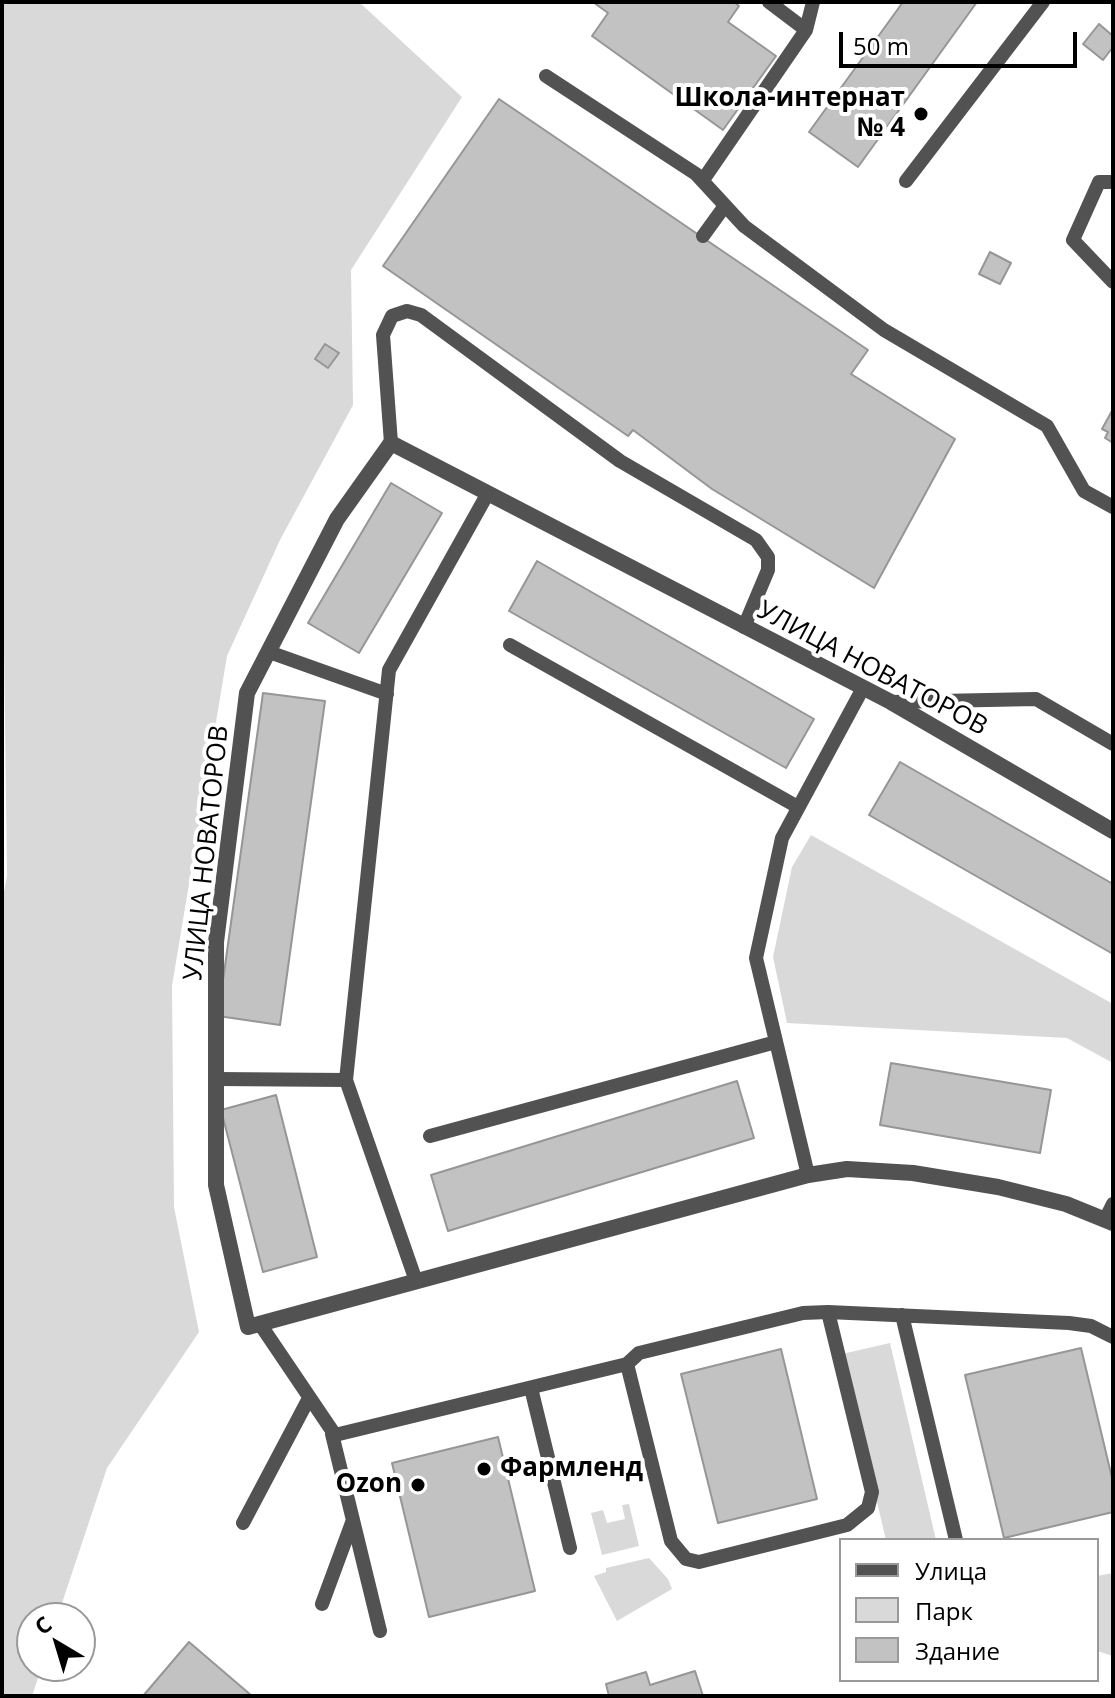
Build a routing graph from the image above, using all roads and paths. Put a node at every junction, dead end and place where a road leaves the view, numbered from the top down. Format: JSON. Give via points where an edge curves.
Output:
{"nodes":[{"id":1,"x":769,"y":2,"type":"edge"},
{"id":2,"x":813,"y":2,"type":"edge"},
{"id":3,"x":1043,"y":2,"type":"edge"},
{"id":4,"x":806,"y":30,"type":"junction"},
{"id":5,"x":546,"y":76,"type":"dead end"},
{"id":6,"x":703,"y":180,"type":"junction"},
{"id":7,"x":906,"y":181,"type":"dead end"},
{"id":8,"x":1113,"y":182,"type":"edge"},
{"id":9,"x":724,"y":207,"type":"junction"},
{"id":10,"x":703,"y":236,"type":"dead end"},
{"id":11,"x":1113,"y":282,"type":"edge"},
{"id":12,"x":391,"y":443,"type":"junction"},
{"id":13,"x":488,"y":493,"type":"junction"},
{"id":14,"x":1113,"y":507,"type":"edge"},
{"id":15,"x":744,"y":627,"type":"junction"},
{"id":16,"x":510,"y":645,"type":"dead end"},
{"id":17,"x":269,"y":652,"type":"junction"},
{"id":18,"x":863,"y":688,"type":"junction"},
{"id":19,"x":387,"y":694,"type":"junction"},
{"id":20,"x":891,"y":702,"type":"junction"},
{"id":21,"x":1113,"y":744,"type":"edge"},
{"id":22,"x":798,"y":807,"type":"junction"},
{"id":23,"x":1113,"y":831,"type":"edge"},
{"id":24,"x":776,"y":1042,"type":"junction"},
{"id":25,"x":216,"y":1079,"type":"junction"},
{"id":26,"x":346,"y":1080,"type":"junction"},
{"id":27,"x":430,"y":1136,"type":"dead end"},
{"id":28,"x":808,"y":1175,"type":"junction"},
{"id":29,"x":1111,"y":1215,"type":"edge"},
{"id":30,"x":416,"y":1281,"type":"junction"},
{"id":31,"x":828,"y":1312,"type":"junction"},
{"id":32,"x":902,"y":1315,"type":"junction"},
{"id":33,"x":260,"y":1324,"type":"junction"},
{"id":34,"x":1113,"y":1337,"type":"edge"},
{"id":35,"x":627,"y":1364,"type":"junction"},
{"id":36,"x":531,"y":1388,"type":"junction"},
{"id":37,"x":308,"y":1400,"type":"junction"},
{"id":38,"x":332,"y":1434,"type":"junction"},
{"id":39,"x":353,"y":1520,"type":"junction"},
{"id":40,"x":243,"y":1523,"type":"dead end"},
{"id":41,"x":956,"y":1538,"type":"edge"},
{"id":42,"x":570,"y":1548,"type":"dead end"},
{"id":43,"x":322,"y":1604,"type":"dead end"},
{"id":44,"x":380,"y":1631,"type":"dead end"}],
"edges":[{"from":1,"to":4,"type":"lane"},
{"from":2,"to":4,"type":"lane"},
{"from":3,"to":7,"type":"lane"},
{"from":4,"to":6,"type":"lane"},
{"from":5,"to":6,"type":"lane"},
{"from":6,"to":9,"type":"lane"},
{"from":8,"to":11,"type":"lane","via":[[1099,182],[1073,240]]},
{"from":9,"to":10,"type":"lane"},
{"from":9,"to":14,"type":"lane","via":[[884,330],[1047,426],[1084,491]]},
{"from":12,"to":13,"type":"street","name":"УЛИЦА НОВАТОРОВ"},
{"from":12,"to":15,"type":"lane","via":[[383,335],[392,316],[407,311],[421,315],[628,466],[756,540],[768,557],[768,570]]},
{"from":12,"to":17,"type":"street","name":"УЛИЦА НОВАТОРОВ","via":[[337,519]]},
{"from":13,"to":15,"type":"street","name":"УЛИЦА НОВАТОРОВ"},
{"from":13,"to":19,"type":"lane","via":[[389,670]]},
{"from":15,"to":18,"type":"street","name":"УЛИЦА НОВАТОРОВ"},
{"from":16,"to":22,"type":"lane"},
{"from":17,"to":19,"type":"lane"},
{"from":17,"to":25,"type":"street","name":"УЛИЦА НОВАТОРОВ","via":[[247,693],[216,942]]},
{"from":18,"to":20,"type":"street","name":"УЛИЦА НОВАТОРОВ"},
{"from":18,"to":22,"type":"lane"},
{"from":19,"to":26,"type":"lane"},
{"from":20,"to":21,"type":"lane","via":[[1036,699]]},
{"from":20,"to":23,"type":"street","name":"УЛИЦА НОВАТОРОВ"},
{"from":22,"to":24,"type":"lane","via":[[782,838],[756,958]]},
{"from":24,"to":27,"type":"lane"},
{"from":24,"to":28,"type":"lane"},
{"from":25,"to":26,"type":"lane"},
{"from":25,"to":33,"type":"street","name":"УЛИЦА НОВАТОРОВ","via":[[216,1185],[248,1327]]},
{"from":26,"to":30,"type":"lane"},
{"from":28,"to":29,"type":"street","via":[[861,1169],[959,1179]]},
{"from":28,"to":30,"type":"street"},
{"from":30,"to":33,"type":"street"},
{"from":31,"to":32,"type":"lane"},
{"from":31,"to":35,"type":"lane","via":[[803,1313],[639,1353]]},
{"from":31,"to":35,"type":"lane","via":[[872,1492],[863,1515],[847,1525],[699,1562],[681,1556],[671,1541]]},
{"from":32,"to":34,"type":"lane","via":[[1069,1323]]},
{"from":32,"to":41,"type":"lane"},
{"from":33,"to":37,"type":"lane"},
{"from":35,"to":36,"type":"lane"},
{"from":36,"to":38,"type":"lane"},
{"from":36,"to":42,"type":"lane"},
{"from":37,"to":38,"type":"lane"},
{"from":37,"to":40,"type":"lane"},
{"from":38,"to":39,"type":"lane"},
{"from":39,"to":43,"type":"lane"},
{"from":39,"to":44,"type":"lane"}]}
